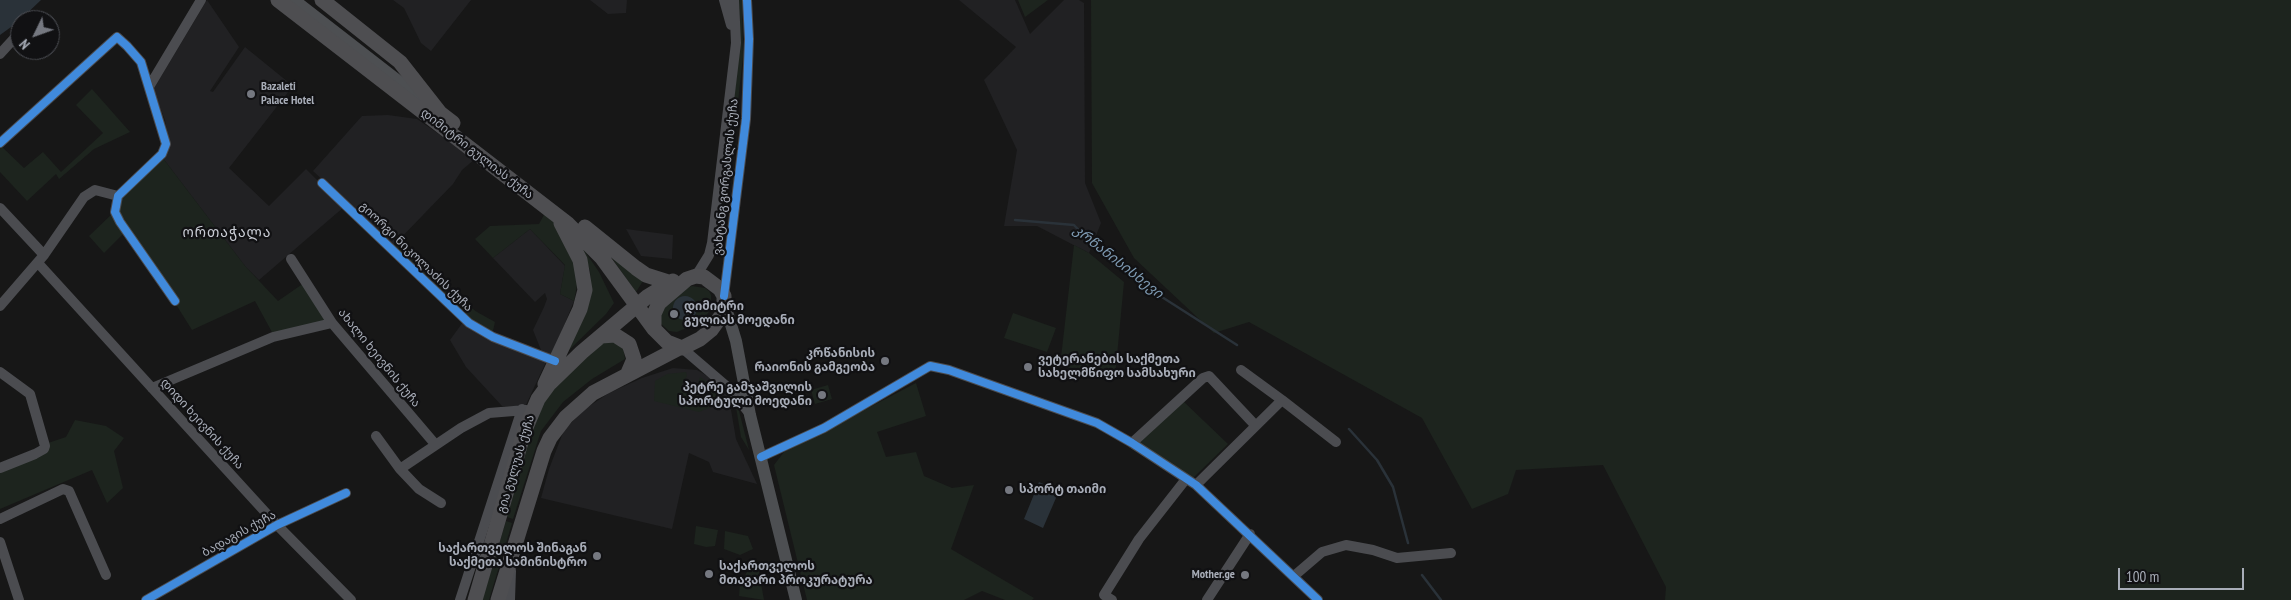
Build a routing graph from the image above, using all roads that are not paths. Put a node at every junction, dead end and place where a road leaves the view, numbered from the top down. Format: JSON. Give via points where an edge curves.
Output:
{"nodes":[{"id":1,"x":201,"y":0,"type":"edge"},
{"id":2,"x":278,"y":0,"type":"edge"},
{"id":3,"x":294,"y":0,"type":"edge"},
{"id":4,"x":322,"y":0,"type":"edge"},
{"id":5,"x":724,"y":0,"type":"edge"},
{"id":6,"x":734,"y":0,"type":"edge"},
{"id":7,"x":747,"y":0,"type":"edge"},
{"id":8,"x":10,"y":43,"type":"edge"},
{"id":9,"x":736,"y":43,"type":"junction"},
{"id":10,"x":0,"y":54,"type":"edge"},
{"id":11,"x":149,"y":87,"type":"junction"},
{"id":12,"x":440,"y":113,"type":"junction"},
{"id":13,"x":0,"y":143,"type":"edge"},
{"id":14,"x":322,"y":183,"type":"dead end"},
{"id":15,"x":118,"y":196,"type":"junction"},
{"id":16,"x":0,"y":208,"type":"edge"},
{"id":17,"x":555,"y":213,"type":"junction"},
{"id":18,"x":41,"y":259,"type":"junction"},
{"id":19,"x":291,"y":259,"type":"dead end"},
{"id":20,"x":691,"y":277,"type":"junction"},
{"id":21,"x":668,"y":282,"type":"junction"},
{"id":22,"x":176,"y":301,"type":"dead end"},
{"id":23,"x":724,"y":301,"type":"junction"},
{"id":24,"x":637,"y":304,"type":"junction"},
{"id":25,"x":0,"y":306,"type":"edge"},
{"id":26,"x":332,"y":323,"type":"junction"},
{"id":27,"x":654,"y":328,"type":"junction"},
{"id":28,"x":601,"y":336,"type":"junction"},
{"id":29,"x":681,"y":348,"type":"junction"},
{"id":30,"x":554,"y":362,"type":"junction"},
{"id":31,"x":1241,"y":370,"type":"dead end"},
{"id":32,"x":0,"y":372,"type":"edge"},
{"id":33,"x":628,"y":373,"type":"junction"},
{"id":34,"x":152,"y":388,"type":"junction"},
{"id":35,"x":1282,"y":400,"type":"junction"},
{"id":36,"x":531,"y":407,"type":"junction"},
{"id":37,"x":750,"y":415,"type":"junction"},
{"id":38,"x":1255,"y":426,"type":"junction"},
{"id":39,"x":376,"y":436,"type":"dead end"},
{"id":40,"x":1336,"y":442,"type":"dead end"},
{"id":41,"x":435,"y":444,"type":"junction"},
{"id":42,"x":1132,"y":444,"type":"junction"},
{"id":43,"x":762,"y":457,"type":"junction"},
{"id":44,"x":0,"y":468,"type":"edge"},
{"id":45,"x":400,"y":469,"type":"junction"},
{"id":46,"x":1186,"y":479,"type":"junction"},
{"id":47,"x":1196,"y":484,"type":"junction"},
{"id":48,"x":346,"y":492,"type":"dead end"},
{"id":49,"x":441,"y":502,"type":"dead end"},
{"id":50,"x":0,"y":519,"type":"edge"},
{"id":51,"x":277,"y":525,"type":"junction"},
{"id":52,"x":1250,"y":534,"type":"junction"},
{"id":53,"x":0,"y":542,"type":"edge"},
{"id":54,"x":1451,"y":553,"type":"dead end"},
{"id":55,"x":512,"y":559,"type":"junction"},
{"id":56,"x":106,"y":574,"type":"dead end"},
{"id":57,"x":1294,"y":576,"type":"junction"},
{"id":58,"x":19,"y":600,"type":"edge"},
{"id":59,"x":146,"y":600,"type":"edge"},
{"id":60,"x":351,"y":600,"type":"edge"},
{"id":61,"x":460,"y":600,"type":"edge"},
{"id":62,"x":475,"y":600,"type":"edge"},
{"id":63,"x":498,"y":600,"type":"edge"},
{"id":64,"x":510,"y":600,"type":"edge"},
{"id":65,"x":796,"y":600,"type":"edge"},
{"id":66,"x":1112,"y":600,"type":"edge"},
{"id":67,"x":1207,"y":600,"type":"edge"},
{"id":68,"x":1318,"y":600,"type":"edge"}],
"edges":[{"from":1,"to":11,"type":"street"},
{"from":2,"to":17,"type":"highway","name":"დიმიტრი გულიას ქუჩა"},
{"from":3,"to":12,"type":"main road","name":"დიმიტრი გულიას ქუჩა"},
{"from":4,"to":12,"type":"highway","name":"დიმიტრი გულიას ქუჩა","via":[[400,62]]},
{"from":5,"to":9,"type":"street"},
{"from":6,"to":9,"type":"street","name":"ვახტანგ გორგასლის ქუჩა"},
{"from":7,"to":23,"type":"street","name":"ვახტანგ გორგასლის ქუჩა","via":[[746,119]]},
{"from":8,"to":10,"type":"street"},
{"from":9,"to":20,"type":"street","name":"ვახტანგ გორგასლის ქუჩა","via":[[712,244],[709,255]]},
{"from":11,"to":13,"type":"street","via":[[141,62],[117,37]]},
{"from":11,"to":15,"type":"street","via":[[166,144],[162,154]]},
{"from":12,"to":21,"type":"highway","name":"დიმიტრი გულიას ქუჩა","via":[[636,268]]},
{"from":14,"to":30,"type":"street","name":"გიორგი ნიკოლაძის ქუჩა","via":[[468,323]]},
{"from":15,"to":18,"type":"street","via":[[94,190],[84,197]]},
{"from":15,"to":22,"type":"street","via":[[115,212],[120,222]]},
{"from":16,"to":18,"type":"street","name":"დიდი ხეივნის ქუჩა"},
{"from":17,"to":24,"type":"highway","name":"დიმიტრი გულიას ქუჩა","via":[[597,252]]},
{"from":17,"to":30,"type":"highway","via":[[580,260],[585,290],[580,309]]},
{"from":18,"to":25,"type":"street"},
{"from":18,"to":34,"type":"street","name":"დიდი ხეივნის ქუჩა"},
{"from":19,"to":26,"type":"street","name":"ახალი ხეივნის ქუჩა"},
{"from":20,"to":21,"type":"highway","name":"გია გულუას ქუჩა"},
{"from":20,"to":23,"type":"highway","via":[[715,283]]},
{"from":20,"to":27,"type":"highway","via":[[659,303],[654,314]]},
{"from":21,"to":24,"type":"highway","name":"გია გულუას ქუჩა"},
{"from":23,"to":29,"type":"highway","via":[[722,317],[711,330]]},
{"from":23,"to":37,"type":"main road","name":"ვახტანგ გორგასლის ქუჩა","via":[[736,341]]},
{"from":24,"to":27,"type":"highway","name":"დიმიტრი გულიას ქუჩა"},
{"from":24,"to":28,"type":"highway","name":"გია გულუას ქუჩა"},
{"from":26,"to":34,"type":"street","via":[[273,337]]},
{"from":26,"to":41,"type":"street","name":"ახალი ხეივნის ქუჩა"},
{"from":27,"to":29,"type":"highway","via":[[668,342]]},
{"from":28,"to":33,"type":"highway","via":[[615,335],[629,344],[634,359]]},
{"from":28,"to":36,"type":"highway","name":"გია გულუას ქუჩა","via":[[549,384]]},
{"from":29,"to":33,"type":"highway","name":"გია გულუას ქუჩა"},
{"from":29,"to":37,"type":"street","name":"ვახტანგ გორგასლის ქუჩა","via":[[731,390]]},
{"from":30,"to":36,"type":"highway"},
{"from":31,"to":35,"type":"street"},
{"from":32,"to":44,"type":"street","via":[[30,394],[45,446],[35,454]]},
{"from":33,"to":55,"type":"highway","name":"გია გულუას ქუჩა","via":[[593,393],[566,417],[550,438]]},
{"from":34,"to":51,"type":"street","name":"დიდი ხეივნის ქუჩა"},
{"from":35,"to":38,"type":"street"},
{"from":35,"to":40,"type":"street"},
{"from":36,"to":41,"type":"street","via":[[489,413]]},
{"from":36,"to":61,"type":"street","name":"გია გულუას ქუჩა"},
{"from":36,"to":62,"type":"highway","name":"გია გულუას ქუჩა"},
{"from":37,"to":43,"type":"main road","name":"ვახტანგ გორგასლის ქუჩა"},
{"from":38,"to":42,"type":"street","via":[[1209,376]]},
{"from":38,"to":47,"type":"street"},
{"from":39,"to":45,"type":"street"},
{"from":41,"to":45,"type":"street"},
{"from":42,"to":43,"type":"street","via":[[1097,423],[930,366],[824,428]]},
{"from":42,"to":46,"type":"street"},
{"from":43,"to":65,"type":"main road","name":"ვახტანგ გორგასლის ქუჩა"},
{"from":45,"to":49,"type":"street","via":[[419,489]]},
{"from":46,"to":47,"type":"street"},
{"from":46,"to":66,"type":"street","via":[[1140,539],[1104,595]]},
{"from":47,"to":52,"type":"street"},
{"from":48,"to":51,"type":"street","name":"ბადაგის ქუჩა"},
{"from":50,"to":56,"type":"street","via":[[63,489],[69,490]]},
{"from":51,"to":59,"type":"street","name":"ბადაგის ქუჩა"},
{"from":51,"to":60,"type":"street","name":"დიდი ხეივნის ქუჩა"},
{"from":52,"to":57,"type":"street"},
{"from":52,"to":67,"type":"street"},
{"from":53,"to":58,"type":"street"},
{"from":54,"to":57,"type":"street","via":[[1397,558],[1346,545],[1322,552]]},
{"from":55,"to":63,"type":"highway","name":"გია გულუას ქუჩა"},
{"from":55,"to":64,"type":"street","name":"გია გულუას ქუჩა"},
{"from":57,"to":68,"type":"street"}]}
